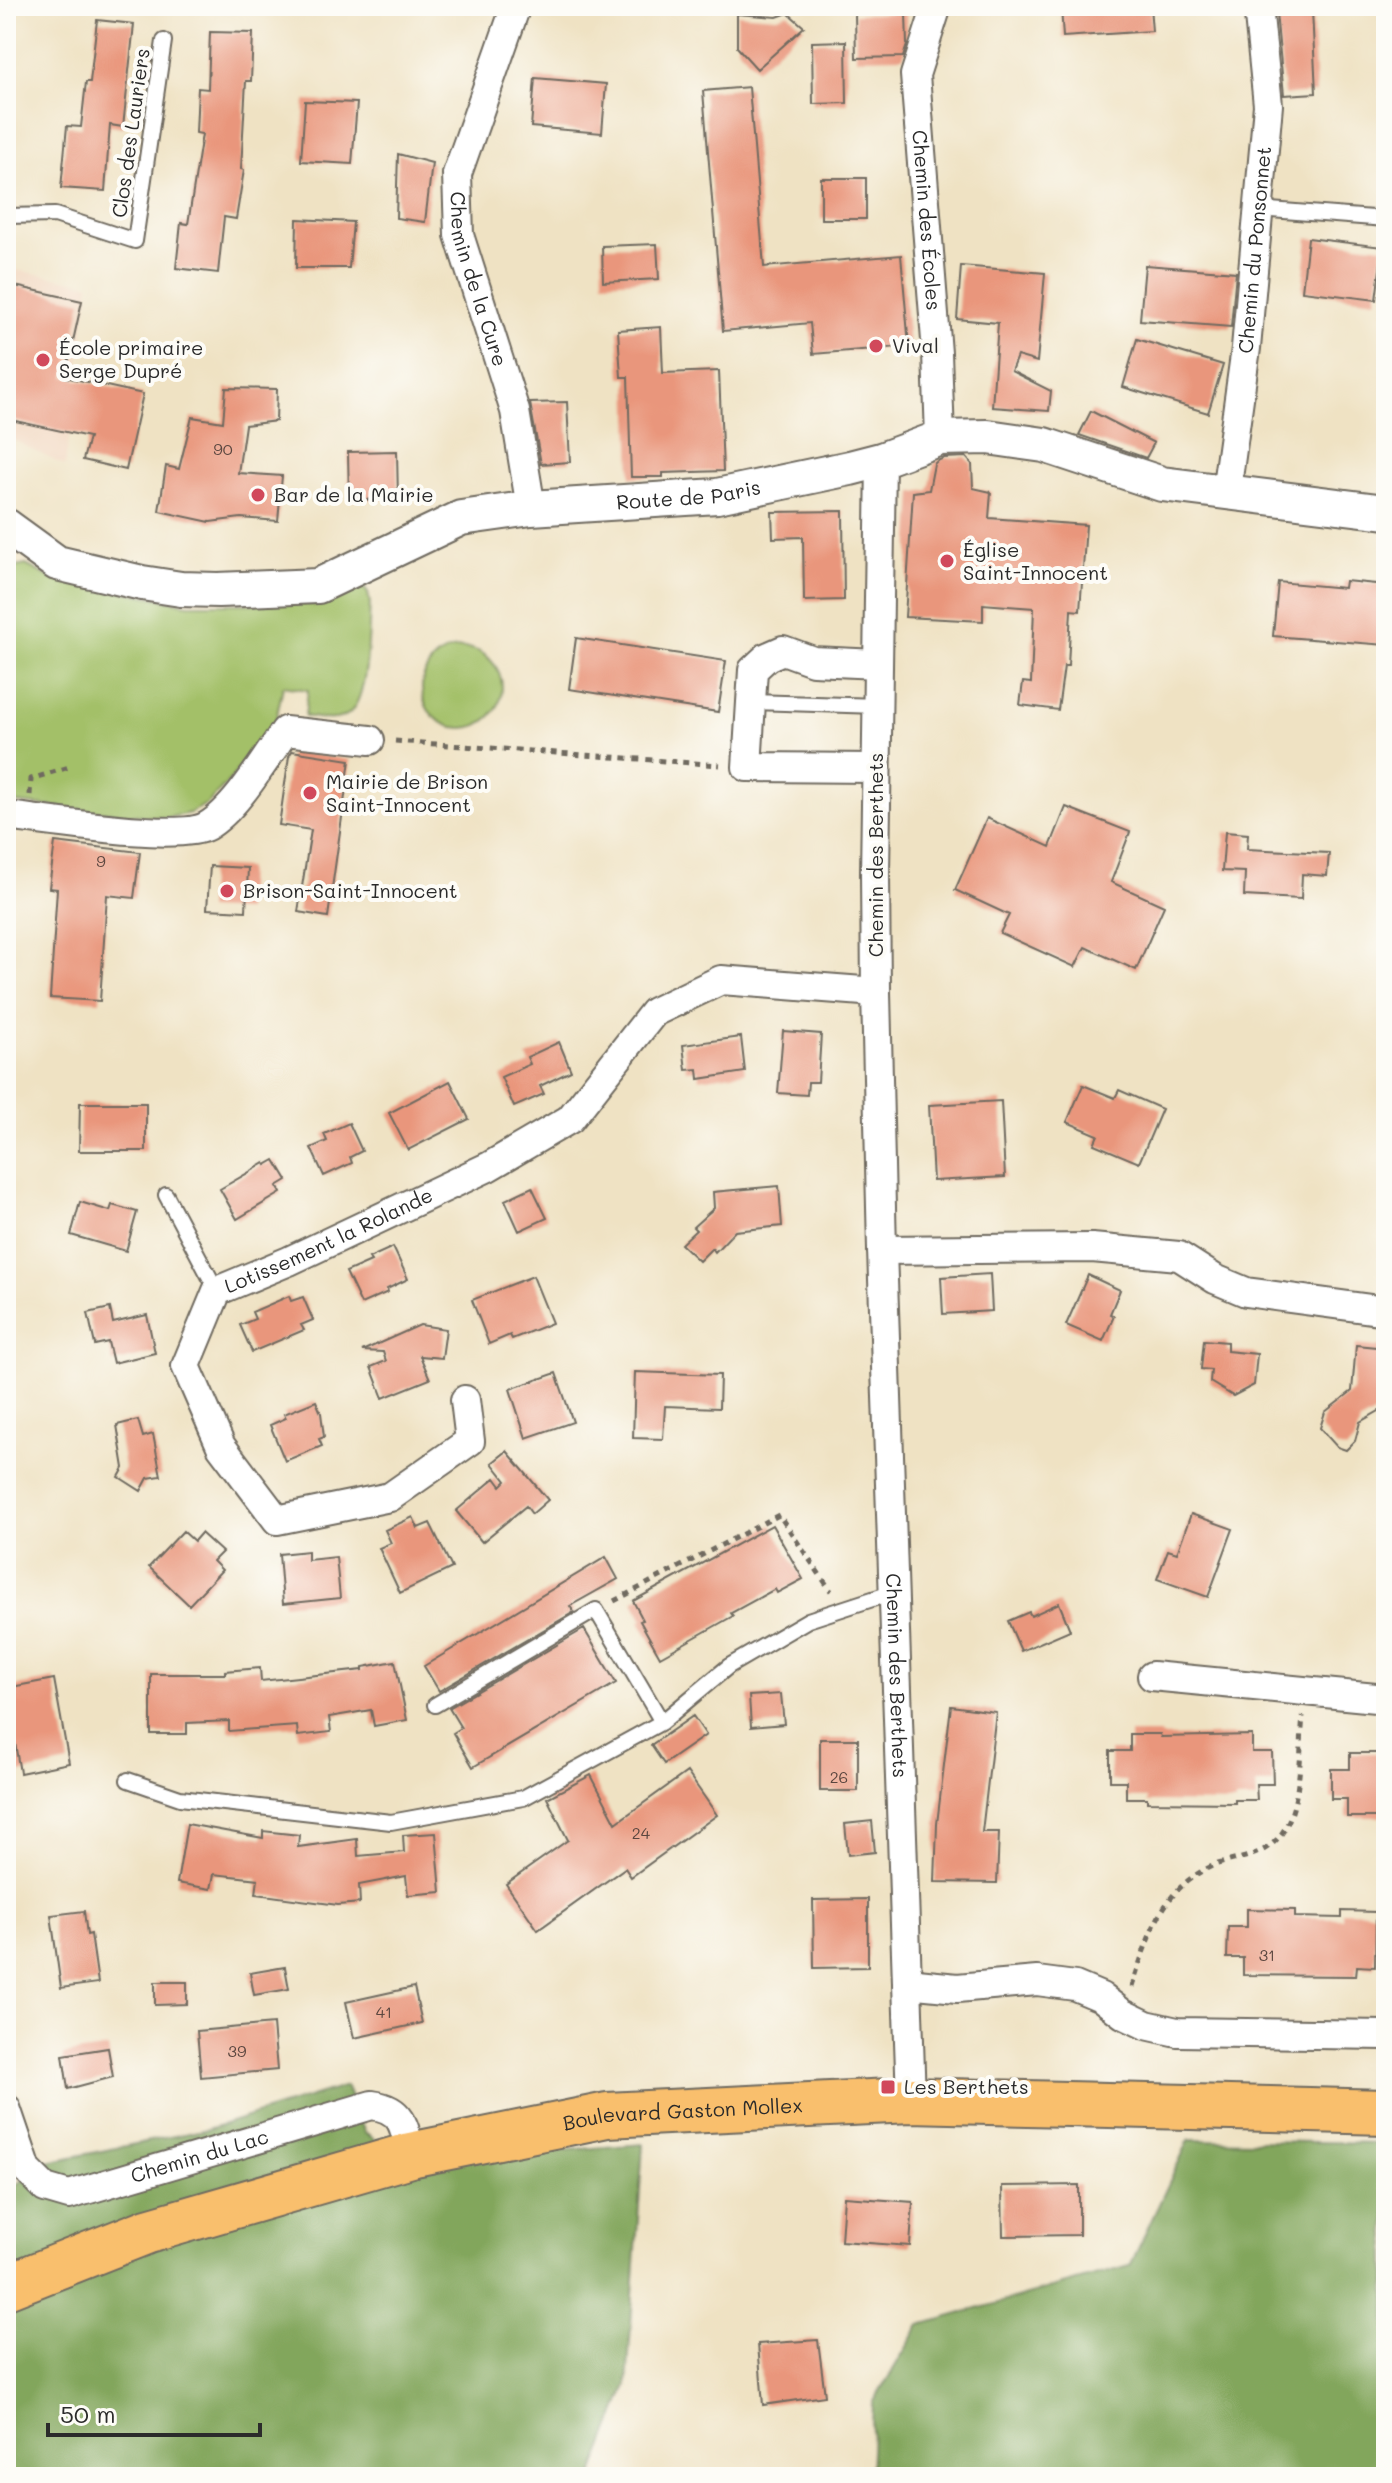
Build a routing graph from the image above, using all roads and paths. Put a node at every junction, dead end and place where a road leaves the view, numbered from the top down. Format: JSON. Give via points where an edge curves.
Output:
{"nodes":[{"id":1,"x":516,"y":6,"type":"edge"},
{"id":2,"x":937,"y":6,"type":"edge"},
{"id":3,"x":1258,"y":6,"type":"edge"},
{"id":4,"x":164,"y":41,"type":"dead end"},
{"id":5,"x":1258,"y":209,"type":"junction"},
{"id":6,"x":6,"y":216,"type":"edge"},
{"id":7,"x":1386,"y":219,"type":"edge"},
{"id":8,"x":940,"y":438,"type":"junction"},
{"id":9,"x":881,"y":460,"type":"junction"},
{"id":10,"x":1226,"y":492,"type":"junction"},
{"id":11,"x":531,"y":508,"type":"junction"},
{"id":12,"x":1386,"y":512,"type":"edge"},
{"id":13,"x":6,"y":526,"type":"edge"},
{"id":14,"x":878,"y":664,"type":"junction"},
{"id":15,"x":751,"y":702,"type":"junction"},
{"id":16,"x":878,"y":706,"type":"junction"},
{"id":17,"x":370,"y":740,"type":"joint"},
{"id":18,"x":69,"y":767,"type":"dead end"},
{"id":19,"x":747,"y":767,"type":"junction"},
{"id":20,"x":876,"y":768,"type":"junction"},
{"id":21,"x":17,"y":817,"type":"edge"},
{"id":22,"x":876,"y":992,"type":"junction"},
{"id":23,"x":166,"y":1195,"type":"dead end"},
{"id":24,"x":882,"y":1250,"type":"junction"},
{"id":25,"x":217,"y":1291,"type":"junction"},
{"id":26,"x":1386,"y":1311,"type":"edge"},
{"id":27,"x":465,"y":1400,"type":"dead end"},
{"id":28,"x":894,"y":1592,"type":"junction"},
{"id":29,"x":843,"y":1608,"type":"junction"},
{"id":30,"x":596,"y":1610,"type":"junction"},
{"id":31,"x":1152,"y":1676,"type":"dead end"},
{"id":32,"x":1306,"y":1691,"type":"junction"},
{"id":33,"x":1386,"y":1699,"type":"edge"},
{"id":34,"x":435,"y":1705,"type":"dead end"},
{"id":35,"x":662,"y":1722,"type":"junction"},
{"id":36,"x":128,"y":1780,"type":"dead end"},
{"id":37,"x":907,"y":1983,"type":"junction"},
{"id":38,"x":1123,"y":2014,"type":"junction"},
{"id":39,"x":1386,"y":2035,"type":"edge"},
{"id":40,"x":911,"y":2100,"type":"junction"},
{"id":41,"x":6,"y":2108,"type":"edge"},
{"id":42,"x":1386,"y":2112,"type":"edge"},
{"id":43,"x":410,"y":2155,"type":"junction"},
{"id":44,"x":6,"y":2287,"type":"edge"}],
"edges":[{"from":1,"to":11,"type":"street","name":"Chemin de la Cure","via":[[457,174],[459,235],[515,411]]},
{"from":2,"to":8,"type":"street","name":"Chemin des Écoles","via":[[915,75]]},
{"from":3,"to":5,"type":"street","name":"Chemin du Ponsonnet","via":[[1268,105]]},
{"from":4,"to":6,"type":"lane","name":"Clos des Lauriers","via":[[135,241],[55,215]]},
{"from":5,"to":7,"type":"lane"},
{"from":5,"to":10,"type":"street","name":"Chemin du Ponsonnet"},
{"from":8,"to":9,"type":"street","name":"Route de Paris"},
{"from":8,"to":10,"type":"street","name":"Route de Paris","via":[[988,437],[1044,445],[1162,484]]},
{"from":9,"to":11,"type":"street","name":"Route de Paris","via":[[717,496]]},
{"from":9,"to":14,"type":"street","name":"Chemin des Berthets"},
{"from":10,"to":12,"type":"street","name":"Route de Paris"},
{"from":11,"to":13,"type":"street","name":"Route de Paris","via":[[461,518],[318,586],[218,590],[142,583],[57,563]]},
{"from":14,"to":15,"type":"street","via":[[813,661],[783,650],[753,670]]},
{"from":14,"to":16,"type":"street","name":"Chemin des Berthets"},
{"from":15,"to":16,"type":"lane"},
{"from":15,"to":19,"type":"street"},
{"from":16,"to":20,"type":"street","name":"Chemin des Berthets"},
{"from":17,"to":19,"type":"path"},
{"from":17,"to":21,"type":"street","via":[[285,731],[234,802],[206,827],[165,833]]},
{"from":18,"to":21,"type":"path","via":[[31,779]]},
{"from":19,"to":20,"type":"street"},
{"from":20,"to":22,"type":"street","name":"Chemin des Berthets"},
{"from":22,"to":24,"type":"street","name":"Chemin des Berthets"},
{"from":22,"to":25,"type":"street","name":"Lotissement la Rolande","via":[[721,980],[654,1012],[570,1119],[488,1167]]},
{"from":23,"to":25,"type":"lane"},
{"from":24,"to":26,"type":"street","via":[[1092,1248],[1179,1256],[1246,1292]]},
{"from":24,"to":28,"type":"street","name":"Chemin des Berthets"},
{"from":25,"to":27,"type":"street","name":"Lotissement la Rolande","via":[[186,1366],[221,1446],[277,1520],[390,1497],[470,1441]]},
{"from":28,"to":29,"type":"lane"},
{"from":28,"to":37,"type":"street","name":"Chemin des Berthets"},
{"from":29,"to":30,"type":"path","via":[[779,1515]]},
{"from":29,"to":35,"type":"lane","via":[[808,1620],[729,1666]]},
{"from":30,"to":34,"type":"lane"},
{"from":30,"to":35,"type":"lane"},
{"from":31,"to":32,"type":"street"},
{"from":32,"to":33,"type":"street"},
{"from":32,"to":38,"type":"path","via":[[1299,1783],[1284,1827],[1273,1844],[1193,1875],[1169,1899]]},
{"from":35,"to":36,"type":"lane","via":[[523,1798],[391,1822],[180,1798]]},
{"from":37,"to":38,"type":"street","via":[[957,1988],[1062,1984],[1101,1997]]},
{"from":37,"to":40,"type":"street","name":"Chemin des Berthets"},
{"from":38,"to":39,"type":"street","via":[[1177,2032]]},
{"from":40,"to":42,"type":"main road","name":"Boulevard Gaston Mollex"},
{"from":40,"to":43,"type":"main road","name":"Boulevard Gaston Mollex","via":[[607,2115]]},
{"from":41,"to":43,"type":"street","name":"Chemin du Lac","via":[[27,2170],[45,2188],[69,2195],[372,2105],[397,2114]]},
{"from":43,"to":44,"type":"main road","name":"Boulevard Gaston Mollex","via":[[148,2231]]}]}
